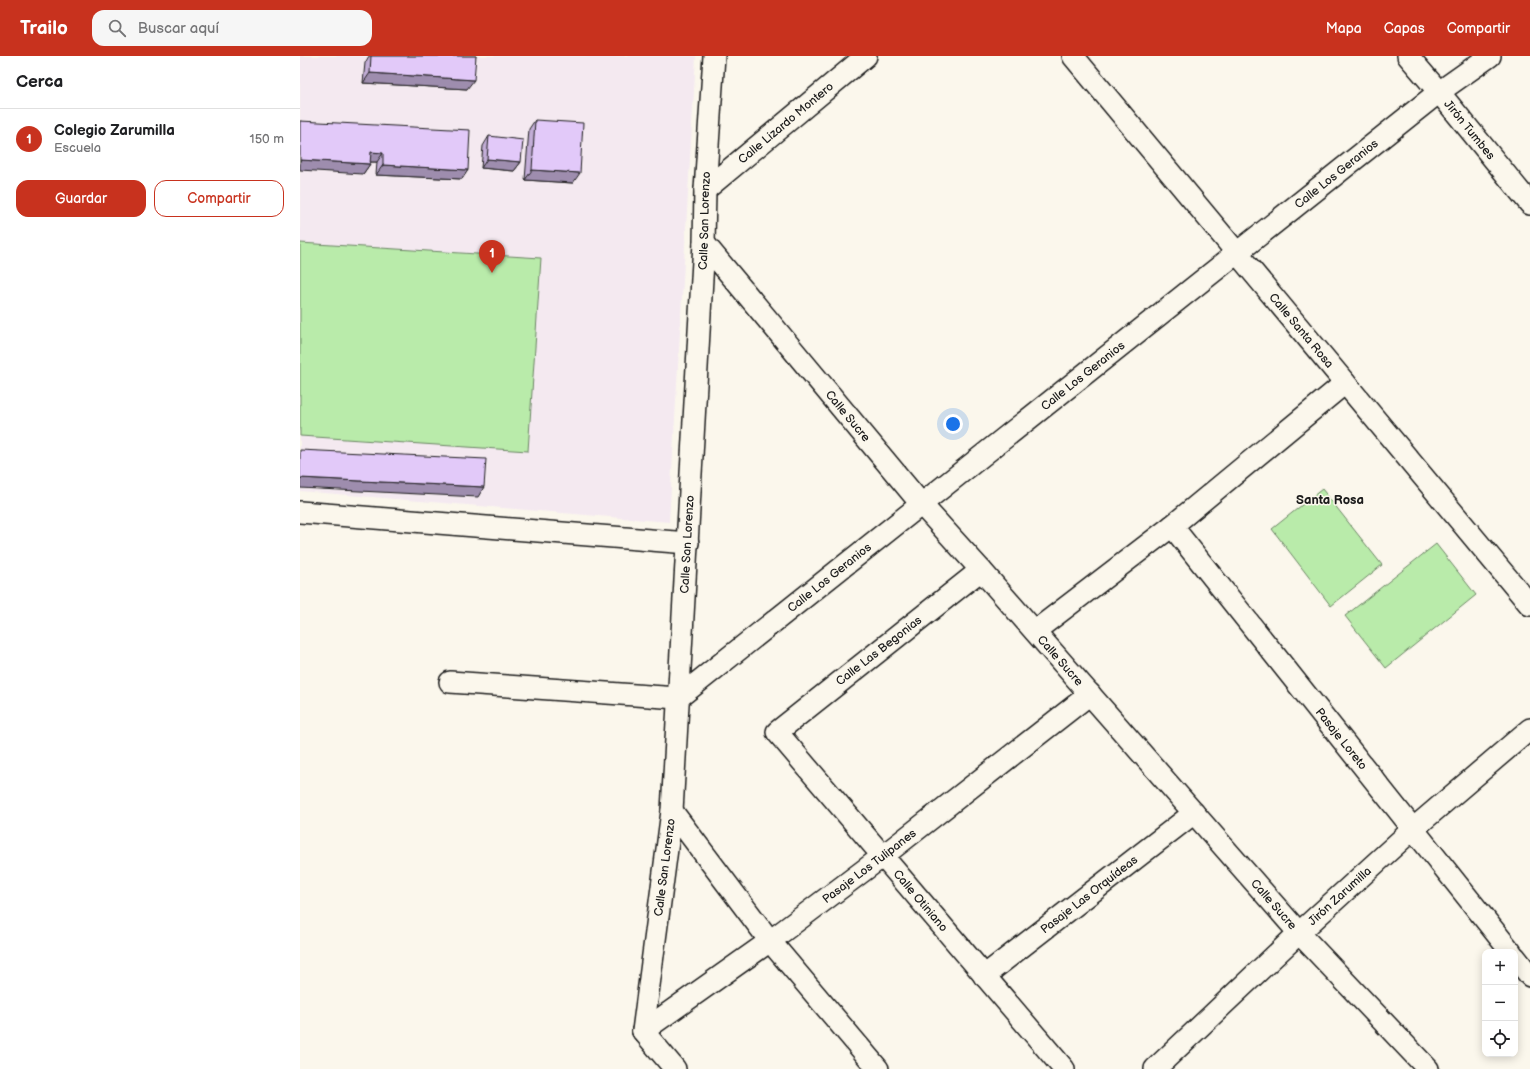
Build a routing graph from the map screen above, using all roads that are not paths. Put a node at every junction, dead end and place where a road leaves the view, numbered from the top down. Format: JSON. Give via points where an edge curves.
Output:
{"nodes":[{"id":1,"x":714,"y":56,"type":"edge"},
{"id":2,"x":866,"y":56,"type":"edge"},
{"id":3,"x":1073,"y":56,"type":"edge"},
{"id":4,"x":1408,"y":56,"type":"edge"},
{"id":5,"x":1490,"y":56,"type":"edge"},
{"id":6,"x":1440,"y":92,"type":"junction"},
{"id":7,"x":705,"y":190,"type":"junction"},
{"id":8,"x":1530,"y":204,"type":"edge"},
{"id":9,"x":704,"y":244,"type":"junction"},
{"id":10,"x":1238,"y":253,"type":"junction"},
{"id":11,"x":1345,"y":383,"type":"junction"},
{"id":12,"x":922,"y":505,"type":"junction"},
{"id":13,"x":300,"y":512,"type":"edge"},
{"id":14,"x":1172,"y":526,"type":"junction"},
{"id":15,"x":688,"y":543,"type":"junction"},
{"id":16,"x":981,"y":570,"type":"junction"},
{"id":17,"x":1530,"y":605,"type":"edge"},
{"id":18,"x":1035,"y":631,"type":"junction"},
{"id":19,"x":450,"y":682,"type":"dead end"},
{"id":20,"x":1090,"y":694,"type":"junction"},
{"id":21,"x":678,"y":698,"type":"junction"},
{"id":22,"x":1530,"y":729,"type":"edge"},
{"id":23,"x":777,"y":732,"type":"joint"},
{"id":24,"x":672,"y":811,"type":"junction"},
{"id":25,"x":1194,"y":813,"type":"junction"},
{"id":26,"x":1413,"y":829,"type":"junction"},
{"id":27,"x":882,"y":856,"type":"junction"},
{"id":28,"x":1299,"y":933,"type":"junction"},
{"id":29,"x":770,"y":941,"type":"junction"},
{"id":30,"x":1509,"y":949,"type":"edge"},
{"id":31,"x":1518,"y":961,"type":"edge"},
{"id":32,"x":984,"y":976,"type":"junction"},
{"id":33,"x":1530,"y":976,"type":"edge"},
{"id":34,"x":642,"y":1031,"type":"junction"},
{"id":35,"x":675,"y":1069,"type":"edge"},
{"id":36,"x":878,"y":1069,"type":"edge"},
{"id":37,"x":1064,"y":1069,"type":"edge"},
{"id":38,"x":1155,"y":1069,"type":"edge"},
{"id":39,"x":1428,"y":1069,"type":"edge"}],
"edges":[{"from":1,"to":7,"type":"street","name":"Calle San Lorenzo"},
{"from":2,"to":7,"type":"street","name":"Calle Lizardo Montero"},
{"from":3,"to":10,"type":"street","name":"Calle Santa Rosa"},
{"from":4,"to":6,"type":"street","name":"Jirón Tumbes"},
{"from":5,"to":6,"type":"street","name":"Calle Los Geranios"},
{"from":6,"to":8,"type":"street","name":"Jirón Tumbes"},
{"from":6,"to":10,"type":"street","name":"Calle Los Geranios"},
{"from":7,"to":9,"type":"street","name":"Calle San Lorenzo"},
{"from":9,"to":12,"type":"street","name":"Calle Sucre"},
{"from":9,"to":15,"type":"street","name":"Calle San Lorenzo"},
{"from":10,"to":11,"type":"street","name":"Calle Santa Rosa"},
{"from":10,"to":12,"type":"street","name":"Calle Los Geranios"},
{"from":11,"to":14,"type":"street"},
{"from":11,"to":17,"type":"street","name":"Calle Santa Rosa"},
{"from":12,"to":16,"type":"street","name":"Calle Sucre"},
{"from":12,"to":21,"type":"street","name":"Calle Los Geranios"},
{"from":13,"to":15,"type":"street"},
{"from":14,"to":18,"type":"street"},
{"from":14,"to":26,"type":"street","name":"Pasaje Loreto"},
{"from":15,"to":21,"type":"street","name":"Calle San Lorenzo"},
{"from":16,"to":18,"type":"street","name":"Calle Sucre"},
{"from":16,"to":23,"type":"street","name":"Calle Las Begonias"},
{"from":18,"to":20,"type":"street","name":"Calle Sucre"},
{"from":19,"to":21,"type":"street"},
{"from":20,"to":25,"type":"street","name":"Calle Sucre"},
{"from":20,"to":27,"type":"street","name":"Pasaje Los Tulipanes"},
{"from":21,"to":24,"type":"street","name":"Calle San Lorenzo"},
{"from":22,"to":26,"type":"street","name":"Jirón Zarumilla"},
{"from":23,"to":27,"type":"street","name":"Calle Otiniano"},
{"from":24,"to":29,"type":"street"},
{"from":24,"to":34,"type":"street","name":"Calle San Lorenzo"},
{"from":25,"to":28,"type":"street","name":"Calle Sucre"},
{"from":25,"to":32,"type":"street","name":"Pasaje Las Orquídeas"},
{"from":26,"to":28,"type":"street","name":"Jirón Zarumilla"},
{"from":26,"to":30,"type":"street","name":"Pasaje Loreto"},
{"from":27,"to":29,"type":"street","name":"Pasaje Los Tulipanes"},
{"from":27,"to":32,"type":"street","name":"Calle Otiniano"},
{"from":28,"to":38,"type":"street","name":"Jirón Zarumilla"},
{"from":28,"to":39,"type":"street","name":"Calle Sucre"},
{"from":29,"to":34,"type":"street","name":"Pasaje Los Tulipanes"},
{"from":29,"to":36,"type":"street"},
{"from":31,"to":33,"type":"street"},
{"from":32,"to":37,"type":"street","name":"Calle Otiniano"},
{"from":34,"to":35,"type":"street"}]}
